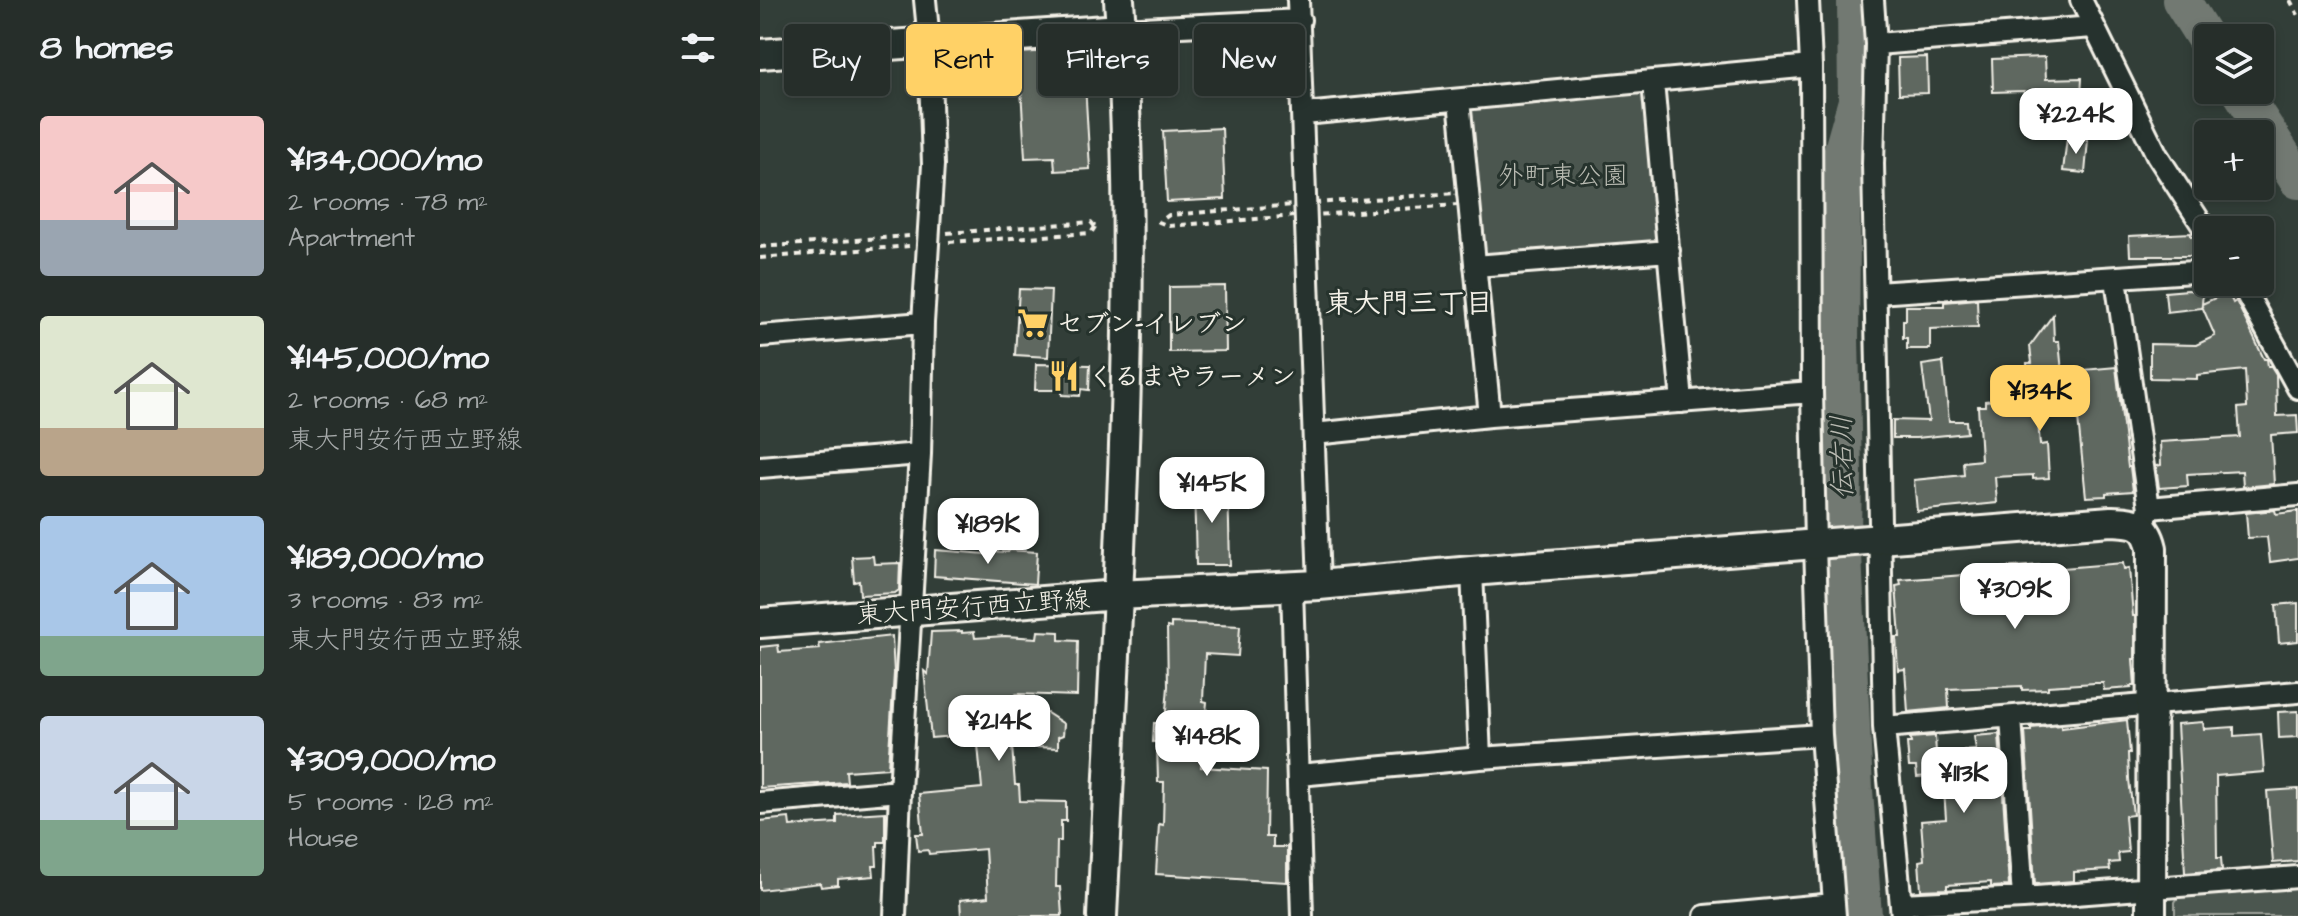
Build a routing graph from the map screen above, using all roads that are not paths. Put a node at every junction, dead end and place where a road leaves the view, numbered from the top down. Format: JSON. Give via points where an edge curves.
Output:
{"nodes":[{"id":1,"x":925,"y":0,"type":"edge"},
{"id":2,"x":1119,"y":0,"type":"edge"},
{"id":3,"x":1808,"y":0,"type":"edge"},
{"id":4,"x":1873,"y":0,"type":"edge"},
{"id":5,"x":2081,"y":0,"type":"edge"},
{"id":6,"x":1299,"y":10,"type":"edge"},
{"id":7,"x":927,"y":24,"type":"edge"},
{"id":8,"x":1121,"y":24,"type":"edge"},
{"id":9,"x":1168,"y":24,"type":"edge"},
{"id":10,"x":2093,"y":27,"type":"junction"},
{"id":11,"x":906,"y":43,"type":"edge"},
{"id":12,"x":1876,"y":44,"type":"junction"},
{"id":13,"x":760,"y":54,"type":"edge"},
{"id":14,"x":1811,"y":66,"type":"junction"},
{"id":15,"x":1653,"y":82,"type":"junction"},
{"id":16,"x":931,"y":96,"type":"edge"},
{"id":17,"x":1124,"y":96,"type":"edge"},
{"id":18,"x":1459,"y":100,"type":"junction"},
{"id":19,"x":1304,"y":114,"type":"junction"},
{"id":20,"x":2196,"y":216,"type":"edge"},
{"id":21,"x":1669,"y":251,"type":"junction"},
{"id":22,"x":1475,"y":266,"type":"junction"},
{"id":23,"x":2194,"y":272,"type":"edge"},
{"id":24,"x":2116,"y":279,"type":"junction"},
{"id":25,"x":1876,"y":293,"type":"junction"},
{"id":26,"x":2248,"y":296,"type":"edge"},
{"id":27,"x":923,"y":323,"type":"junction"},
{"id":28,"x":760,"y":336,"type":"edge"},
{"id":29,"x":2298,"y":388,"type":"edge"},
{"id":30,"x":1812,"y":392,"type":"junction"},
{"id":31,"x":1682,"y":402,"type":"junction"},
{"id":32,"x":1490,"y":416,"type":"junction"},
{"id":33,"x":1314,"y":434,"type":"junction"},
{"id":34,"x":920,"y":454,"type":"junction"},
{"id":35,"x":760,"y":467,"type":"edge"},
{"id":36,"x":2298,"y":495,"type":"edge"},
{"id":37,"x":2146,"y":518,"type":"junction"},
{"id":38,"x":1871,"y":541,"type":"junction"},
{"id":39,"x":1820,"y":544,"type":"junction"},
{"id":40,"x":1472,"y":571,"type":"junction"},
{"id":41,"x":1306,"y":586,"type":"junction"},
{"id":42,"x":1118,"y":595,"type":"junction"},
{"id":43,"x":912,"y":610,"type":"junction"},
{"id":44,"x":760,"y":623,"type":"edge"},
{"id":45,"x":2298,"y":692,"type":"edge"},
{"id":46,"x":2151,"y":703,"type":"junction"},
{"id":47,"x":2011,"y":717,"type":"junction"},
{"id":48,"x":1884,"y":727,"type":"junction"},
{"id":49,"x":1821,"y":735,"type":"junction"},
{"id":50,"x":1480,"y":758,"type":"junction"},
{"id":51,"x":1299,"y":775,"type":"junction"},
{"id":52,"x":900,"y":791,"type":"junction"},
{"id":53,"x":760,"y":803,"type":"edge"},
{"id":54,"x":2298,"y":877,"type":"edge"},
{"id":55,"x":2023,"y":898,"type":"junction"},
{"id":56,"x":2151,"y":902,"type":"edge"},
{"id":57,"x":1835,"y":910,"type":"edge"},
{"id":58,"x":1902,"y":910,"type":"edge"},
{"id":59,"x":895,"y":916,"type":"edge"},
{"id":60,"x":1102,"y":916,"type":"edge"},
{"id":61,"x":1302,"y":916,"type":"edge"},
{"id":62,"x":1705,"y":916,"type":"edge"}],
"edges":[{"from":1,"to":7,"type":"street"},
{"from":2,"to":8,"type":"street","name":"東大門安行西立野線"},
{"from":3,"to":14,"type":"street"},
{"from":4,"to":12,"type":"street"},
{"from":5,"to":10,"type":"street"},
{"from":6,"to":9,"type":"street"},
{"from":6,"to":19,"type":"street"},
{"from":10,"to":12,"type":"street"},
{"from":10,"to":20,"type":"street","via":[[2157,155]]},
{"from":11,"to":13,"type":"street"},
{"from":12,"to":25,"type":"street"},
{"from":14,"to":15,"type":"street"},
{"from":14,"to":30,"type":"street"},
{"from":15,"to":18,"type":"street"},
{"from":15,"to":21,"type":"street"},
{"from":16,"to":27,"type":"street","via":[[933,165]]},
{"from":17,"to":42,"type":"street","name":"東大門安行西立野線","via":[[1129,239]]},
{"from":18,"to":19,"type":"street"},
{"from":18,"to":22,"type":"street"},
{"from":19,"to":33,"type":"street"},
{"from":21,"to":22,"type":"street"},
{"from":21,"to":31,"type":"street"},
{"from":22,"to":32,"type":"street"},
{"from":23,"to":24,"type":"street"},
{"from":24,"to":25,"type":"street"},
{"from":24,"to":37,"type":"street"},
{"from":25,"to":38,"type":"street"},
{"from":26,"to":29,"type":"street"},
{"from":27,"to":28,"type":"street"},
{"from":27,"to":34,"type":"street"},
{"from":30,"to":31,"type":"street"},
{"from":30,"to":39,"type":"street"},
{"from":31,"to":32,"type":"street"},
{"from":32,"to":33,"type":"street"},
{"from":33,"to":41,"type":"street"},
{"from":34,"to":35,"type":"street"},
{"from":34,"to":43,"type":"street"},
{"from":36,"to":37,"type":"street"},
{"from":37,"to":38,"type":"street"},
{"from":37,"to":46,"type":"street","via":[[2152,548]]},
{"from":38,"to":39,"type":"street"},
{"from":38,"to":48,"type":"street"},
{"from":39,"to":40,"type":"street"},
{"from":39,"to":49,"type":"street"},
{"from":40,"to":41,"type":"street"},
{"from":40,"to":50,"type":"street"},
{"from":41,"to":42,"type":"street"},
{"from":41,"to":51,"type":"street"},
{"from":42,"to":43,"type":"street","name":"東大門安行西立野線"},
{"from":42,"to":60,"type":"street"},
{"from":43,"to":44,"type":"street","name":"東大門安行西立野線"},
{"from":43,"to":52,"type":"street"},
{"from":45,"to":46,"type":"street"},
{"from":46,"to":47,"type":"street"},
{"from":46,"to":56,"type":"street"},
{"from":47,"to":48,"type":"street"},
{"from":47,"to":55,"type":"street"},
{"from":48,"to":58,"type":"street"},
{"from":49,"to":50,"type":"street"},
{"from":49,"to":57,"type":"street"},
{"from":50,"to":51,"type":"street"},
{"from":51,"to":61,"type":"street"},
{"from":52,"to":53,"type":"street"},
{"from":52,"to":59,"type":"street"},
{"from":54,"to":56,"type":"street"},
{"from":55,"to":56,"type":"street"},
{"from":55,"to":58,"type":"street"},
{"from":57,"to":62,"type":"street"}]}
